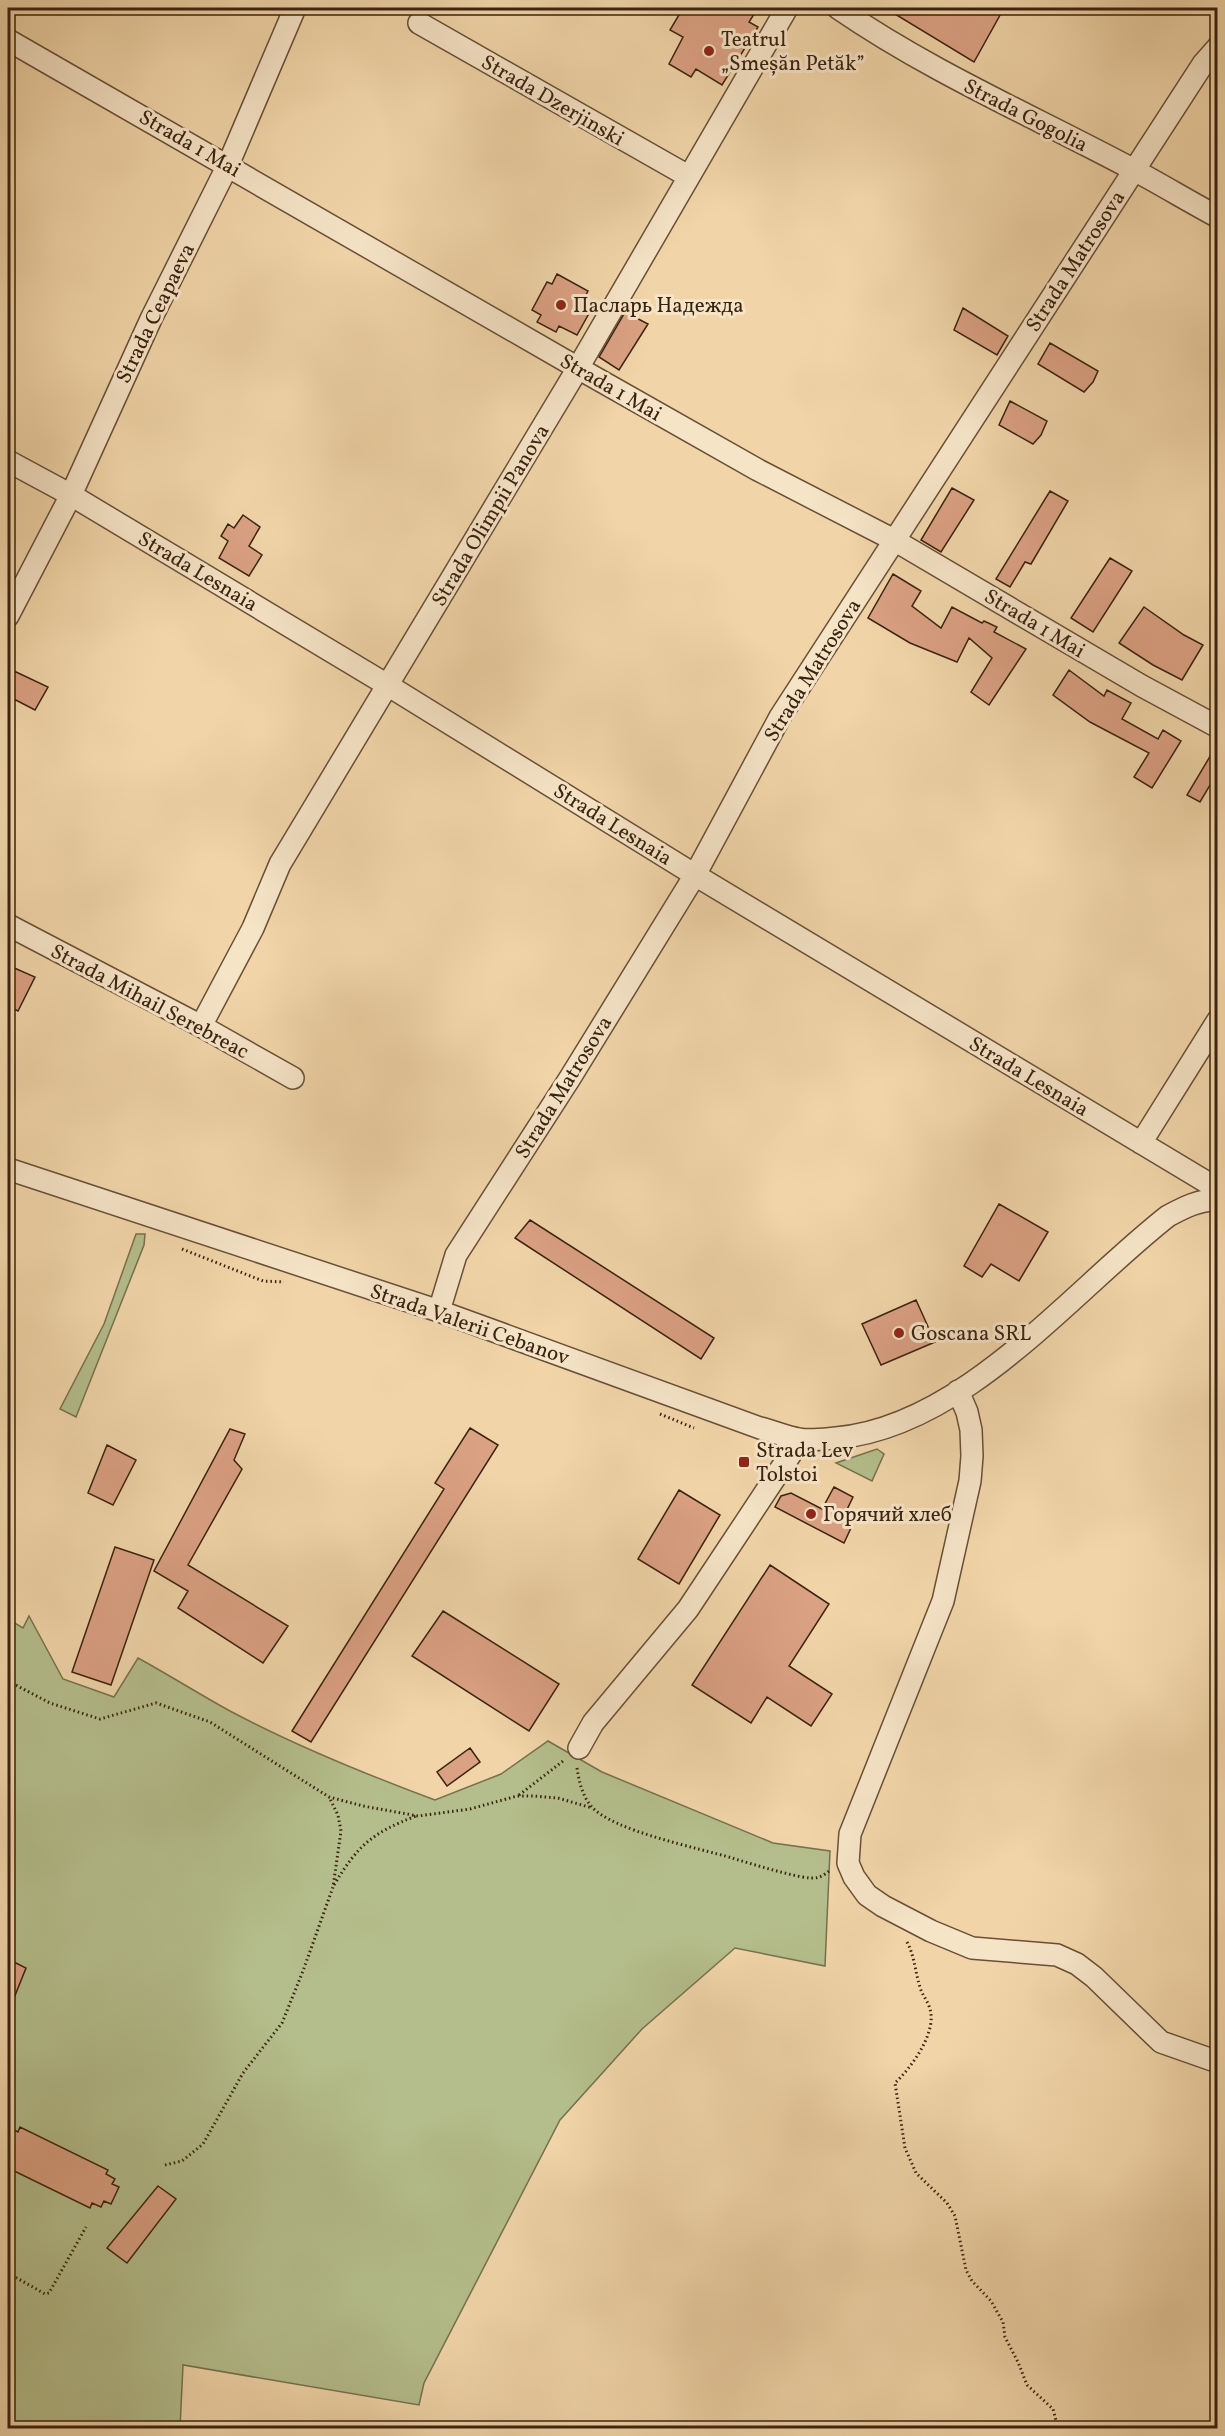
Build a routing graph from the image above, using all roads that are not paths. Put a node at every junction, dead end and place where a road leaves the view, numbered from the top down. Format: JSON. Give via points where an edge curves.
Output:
{"nodes":[{"id":1,"x":295,"y":8,"type":"edge"},
{"id":2,"x":787,"y":8,"type":"edge"},
{"id":3,"x":838,"y":8,"type":"edge"},
{"id":4,"x":419,"y":23,"type":"dead end"},
{"id":5,"x":8,"y":39,"type":"edge"},
{"id":6,"x":1218,"y":47,"type":"edge"},
{"id":7,"x":228,"y":165,"type":"junction"},
{"id":8,"x":1134,"y":170,"type":"junction"},
{"id":9,"x":688,"y":176,"type":"junction"},
{"id":10,"x":1218,"y":218,"type":"edge"},
{"id":11,"x":578,"y":368,"type":"junction"},
{"id":12,"x":8,"y":461,"type":"edge"},
{"id":13,"x":70,"y":495,"type":"junction"},
{"id":14,"x":894,"y":540,"type":"junction"},
{"id":15,"x":8,"y":615,"type":"edge"},
{"id":16,"x":389,"y":686,"type":"junction"},
{"id":17,"x":1218,"y":727,"type":"edge"},
{"id":18,"x":695,"y":875,"type":"junction"},
{"id":19,"x":8,"y":925,"type":"edge"},
{"id":20,"x":1218,"y":1020,"type":"edge"},
{"id":21,"x":201,"y":1026,"type":"junction"},
{"id":22,"x":293,"y":1078,"type":"dead end"},
{"id":23,"x":1141,"y":1143,"type":"junction"},
{"id":24,"x":8,"y":1169,"type":"edge"},
{"id":25,"x":1218,"y":1189,"type":"edge"},
{"id":26,"x":1218,"y":1200,"type":"edge"},
{"id":27,"x":439,"y":1311,"type":"junction"},
{"id":28,"x":958,"y":1390,"type":"junction"},
{"id":29,"x":800,"y":1440,"type":"junction"},
{"id":30,"x":579,"y":1748,"type":"road end"},
{"id":31,"x":1218,"y":2062,"type":"edge"}],
"edges":[{"from":1,"to":7,"type":"street","name":"Strada Ceapaeva"},
{"from":2,"to":9,"type":"street","name":"Strada Olimpii Panova"},
{"from":3,"to":8,"type":"street","name":"Strada Gogolia","via":[[978,91]]},
{"from":4,"to":9,"type":"street","name":"Strada Dzerjinski"},
{"from":5,"to":7,"type":"street","name":"Strada 1 Mai"},
{"from":6,"to":8,"type":"street","name":"Strada Matrosova"},
{"from":7,"to":11,"type":"street","name":"Strada 1 Mai"},
{"from":7,"to":13,"type":"street","name":"Strada Ceapaeva"},
{"from":8,"to":10,"type":"street","name":"Strada Gogolia"},
{"from":8,"to":14,"type":"street","name":"Strada Matrosova"},
{"from":9,"to":11,"type":"street","name":"Strada Olimpii Panova"},
{"from":11,"to":14,"type":"street","name":"Strada 1 Mai","via":[[758,470]]},
{"from":11,"to":16,"type":"street","name":"Strada Olimpii Panova"},
{"from":12,"to":13,"type":"street","name":"Strada Lesnaia"},
{"from":13,"to":15,"type":"street","name":"Strada Ceapaeva"},
{"from":13,"to":16,"type":"street","name":"Strada Lesnaia"},
{"from":14,"to":17,"type":"street","name":"Strada 1 Mai"},
{"from":14,"to":18,"type":"street","name":"Strada Matrosova","via":[[780,717]]},
{"from":16,"to":18,"type":"street","name":"Strada Lesnaia"},
{"from":16,"to":21,"type":"street","name":"Strada Olimpii Panova","via":[[280,864],[253,928]]},
{"from":18,"to":23,"type":"street","name":"Strada Lesnaia"},
{"from":18,"to":27,"type":"street","name":"Strada Matrosova","via":[[456,1255]]},
{"from":19,"to":21,"type":"street","name":"Strada Mihail Serebreac"},
{"from":20,"to":23,"type":"street"},
{"from":21,"to":22,"type":"street","name":"Strada Mihail Serebreac"},
{"from":23,"to":25,"type":"street","name":"Strada Lesnaia"},
{"from":24,"to":27,"type":"street","name":"Strada Valerii Cebanov"},
{"from":26,"to":28,"type":"street","name":"Strada Valerii Cebanov","via":[[1186,1207],[1168,1216],[1038,1331]]},
{"from":27,"to":29,"type":"street","name":"Strada Valerii Cebanov"},
{"from":28,"to":29,"type":"street","name":"Strada Valerii Cebanov","via":[[932,1407],[893,1424],[851,1437]]},
{"from":28,"to":31,"type":"street","via":[[971,1430],[970,1481],[943,1601],[850,1834],[848,1863],[867,1895],[892,1911],[972,1948],[1057,1955],[1077,1964],[1161,2042]]},
{"from":29,"to":30,"type":"street","via":[[688,1609],[593,1723]]}]}
